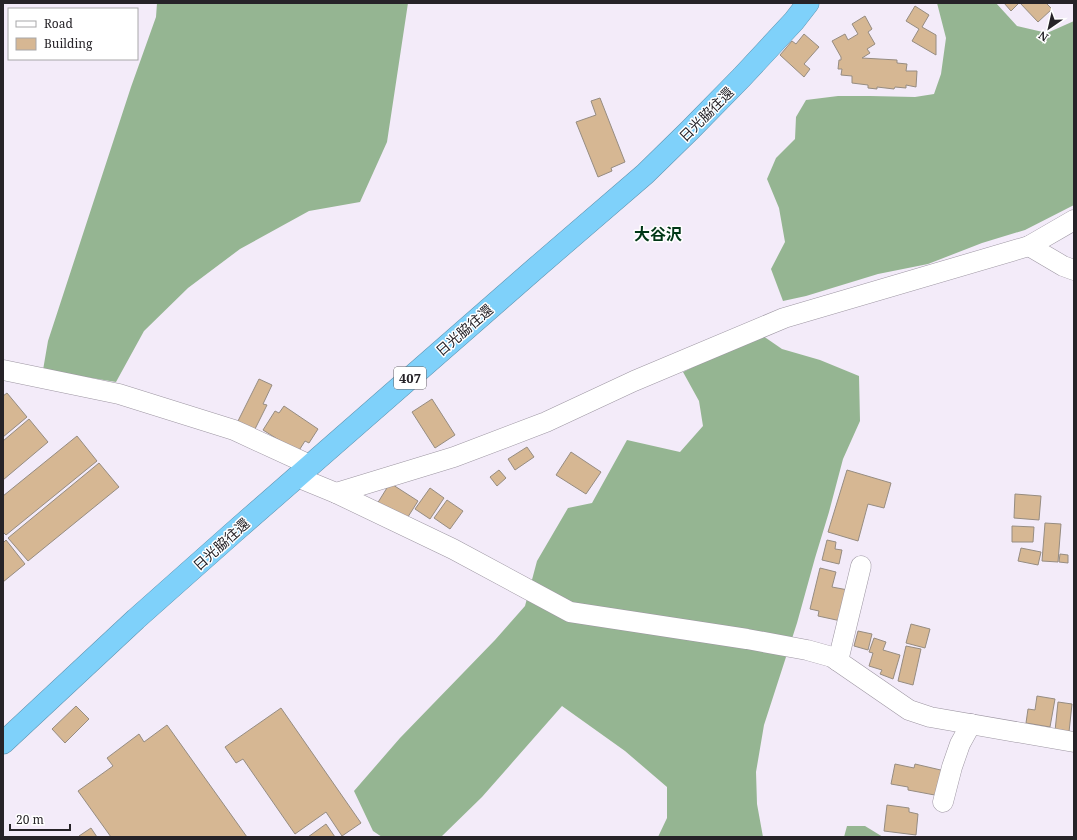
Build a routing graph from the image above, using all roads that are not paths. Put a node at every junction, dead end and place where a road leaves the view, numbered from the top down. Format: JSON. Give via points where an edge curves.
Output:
{"nodes":[{"id":1,"x":808,"y":3,"type":"edge"},
{"id":2,"x":1074,"y":220,"type":"edge"},
{"id":3,"x":1029,"y":246,"type":"junction"},
{"id":4,"x":1074,"y":270,"type":"edge"},
{"id":5,"x":3,"y":370,"type":"edge"},
{"id":6,"x":303,"y":471,"type":"junction"},
{"id":7,"x":336,"y":493,"type":"junction"},
{"id":8,"x":861,"y":566,"type":"dead end"},
{"id":9,"x":838,"y":661,"type":"junction"},
{"id":10,"x":971,"y":724,"type":"junction"},
{"id":11,"x":3,"y":742,"type":"edge"},
{"id":12,"x":1074,"y":742,"type":"edge"},
{"id":13,"x":943,"y":802,"type":"dead end"}],
"edges":[{"from":1,"to":6,"type":"highway","name":"日光脇往還","number":"407","via":[[742,77],[645,174]]},
{"from":2,"to":3,"type":"street"},
{"from":3,"to":4,"type":"street"},
{"from":3,"to":7,"type":"street","via":[[784,318],[634,381],[546,422],[454,457]]},
{"from":5,"to":6,"type":"street","via":[[119,394],[234,430]]},
{"from":6,"to":7,"type":"street"},
{"from":6,"to":11,"type":"highway","name":"日光脇往還","number":"407","via":[[136,619]]},
{"from":7,"to":9,"type":"street","via":[[453,549],[570,612],[747,639],[832,656]]},
{"from":8,"to":9,"type":"street"},
{"from":9,"to":10,"type":"street","via":[[909,710],[930,717]]},
{"from":10,"to":12,"type":"street"},
{"from":10,"to":13,"type":"street","via":[[960,744]]}]}
